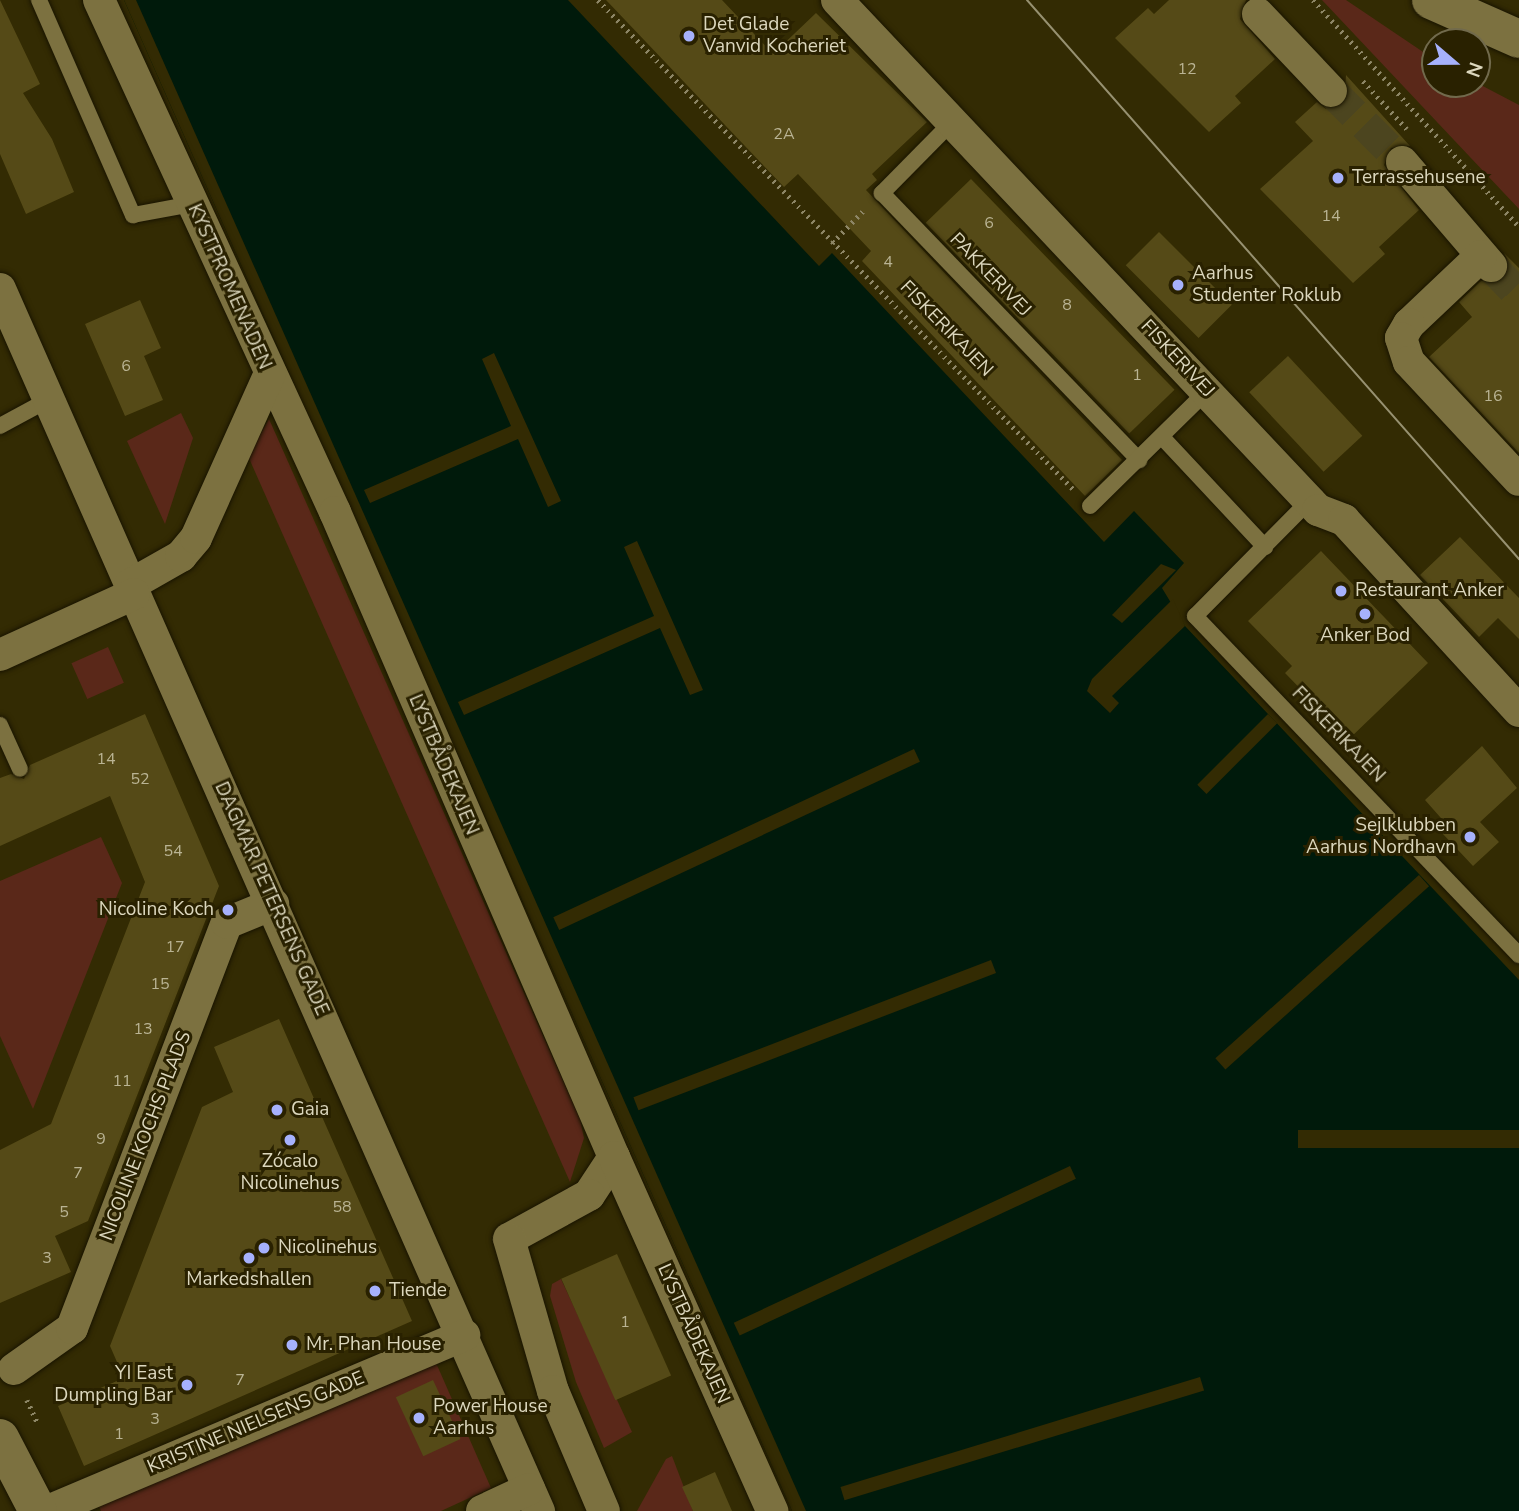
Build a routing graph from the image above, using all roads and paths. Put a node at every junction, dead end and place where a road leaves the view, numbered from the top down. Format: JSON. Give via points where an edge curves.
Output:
{"nodes":[{"id":1,"x":39,"y":0,"type":"edge"},
{"id":2,"x":99,"y":0,"type":"edge"},
{"id":3,"x":598,"y":0,"type":"edge"},
{"id":4,"x":837,"y":0,"type":"edge"},
{"id":5,"x":1312,"y":0,"type":"edge"},
{"id":6,"x":1432,"y":0,"type":"edge"},
{"id":7,"x":1463,"y":0,"type":"edge"},
{"id":8,"x":1258,"y":14,"type":"dead end"},
{"id":9,"x":1513,"y":36,"type":"edge"},
{"id":10,"x":1331,"y":91,"type":"tunnel mouth"},
{"id":11,"x":954,"y":120,"type":"junction"},
{"id":12,"x":1402,"y":162,"type":"tunnel mouth"},
{"id":13,"x":882,"y":193,"type":"junction"},
{"id":14,"x":192,"y":204,"type":"junction"},
{"id":15,"x":1519,"y":226,"type":"edge"},
{"id":16,"x":831,"y":243,"type":"junction"},
{"id":17,"x":0,"y":289,"type":"edge"},
{"id":18,"x":270,"y":373,"type":"junction"},
{"id":19,"x":1207,"y":391,"type":"junction"},
{"id":20,"x":50,"y":399,"type":"junction"},
{"id":21,"x":0,"y":426,"type":"edge"},
{"id":22,"x":1162,"y":438,"type":"junction"},
{"id":23,"x":1139,"y":460,"type":"junction"},
{"id":24,"x":1519,"y":480,"type":"edge"},
{"id":25,"x":1309,"y":501,"type":"junction"},
{"id":26,"x":1090,"y":506,"type":"joint"},
{"id":27,"x":1265,"y":547,"type":"junction"},
{"id":28,"x":132,"y":590,"type":"junction"},
{"id":29,"x":0,"y":655,"type":"edge"},
{"id":30,"x":1519,"y":711,"type":"edge"},
{"id":31,"x":0,"y":725,"type":"edge"},
{"id":32,"x":20,"y":769,"type":"dead end"},
{"id":33,"x":273,"y":904,"type":"junction"},
{"id":34,"x":1519,"y":955,"type":"edge"},
{"id":35,"x":614,"y":1157,"type":"junction"},
{"id":36,"x":464,"y":1335,"type":"junction"},
{"id":37,"x":13,"y":1368,"type":"dead end"},
{"id":38,"x":0,"y":1438,"type":"edge"},
{"id":39,"x":534,"y":1500,"type":"edge"},
{"id":40,"x":38,"y":1511,"type":"edge"},
{"id":41,"x":48,"y":1511,"type":"edge"},
{"id":42,"x":482,"y":1511,"type":"edge"},
{"id":43,"x":604,"y":1511,"type":"edge"},
{"id":44,"x":772,"y":1511,"type":"edge"}],
"edges":[{"from":1,"to":14,"type":"lane","via":[[133,215]]},
{"from":2,"to":14,"type":"street","name":"KYSTPROMENADEN"},
{"from":3,"to":16,"type":"path","name":"FISKERIKAJEN"},
{"from":4,"to":11,"type":"street","name":"FISKERIVEJ"},
{"from":5,"to":15,"type":"path"},
{"from":6,"to":9,"type":"street"},
{"from":7,"to":9,"type":"street"},
{"from":8,"to":10,"type":"street"},
{"from":11,"to":13,"type":"lane"},
{"from":11,"to":19,"type":"street","name":"FISKERIVEJ"},
{"from":12,"to":24,"type":"street","via":[[1486,261],[1409,324],[1401,338],[1409,362]]},
{"from":13,"to":16,"type":"path"},
{"from":13,"to":23,"type":"lane","name":"PAKKERIVEJ"},
{"from":14,"to":18,"type":"street","name":"KYSTPROMENADEN"},
{"from":16,"to":26,"type":"path","name":"FISKERIKAJEN"},
{"from":17,"to":20,"type":"street","name":"DAGMAR PETERSENS GADE"},
{"from":18,"to":28,"type":"street","name":"KYSTPROMENADEN","via":[[196,538],[181,556]]},
{"from":18,"to":35,"type":"street","name":"LYSTBÅDEKAJEN"},
{"from":19,"to":22,"type":"lane"},
{"from":19,"to":25,"type":"street","name":"FISKERIVEJ"},
{"from":20,"to":21,"type":"lane"},
{"from":20,"to":28,"type":"street","name":"DAGMAR PETERSENS GADE"},
{"from":22,"to":23,"type":"lane"},
{"from":22,"to":27,"type":"lane"},
{"from":23,"to":26,"type":"lane"},
{"from":25,"to":27,"type":"lane","name":"FISKERIKAJEN"},
{"from":25,"to":30,"type":"street","name":"FISKERIVEJ","via":[[1344,520]]},
{"from":27,"to":34,"type":"lane","name":"FISKERIKAJEN","via":[[1195,616]]},
{"from":28,"to":29,"type":"street","name":"KYSTPROMENADEN"},
{"from":28,"to":33,"type":"street","name":"DAGMAR PETERSENS GADE"},
{"from":31,"to":32,"type":"lane"},
{"from":33,"to":36,"type":"street","name":"DAGMAR PETERSENS GADE"},
{"from":33,"to":37,"type":"street","name":"NICOLINE KOCHS PLADS","via":[[227,923],[72,1328]]},
{"from":35,"to":43,"type":"street","via":[[589,1195],[509,1239],[553,1391]]},
{"from":35,"to":44,"type":"street","name":"LYSTBÅDEKAJEN"},
{"from":36,"to":39,"type":"street","name":"DAGMAR PETERSENS GADE"},
{"from":36,"to":41,"type":"street","name":"KRISTINE NIELSENS GADE"},
{"from":38,"to":40,"type":"street"},
{"from":39,"to":42,"type":"street"}]}
